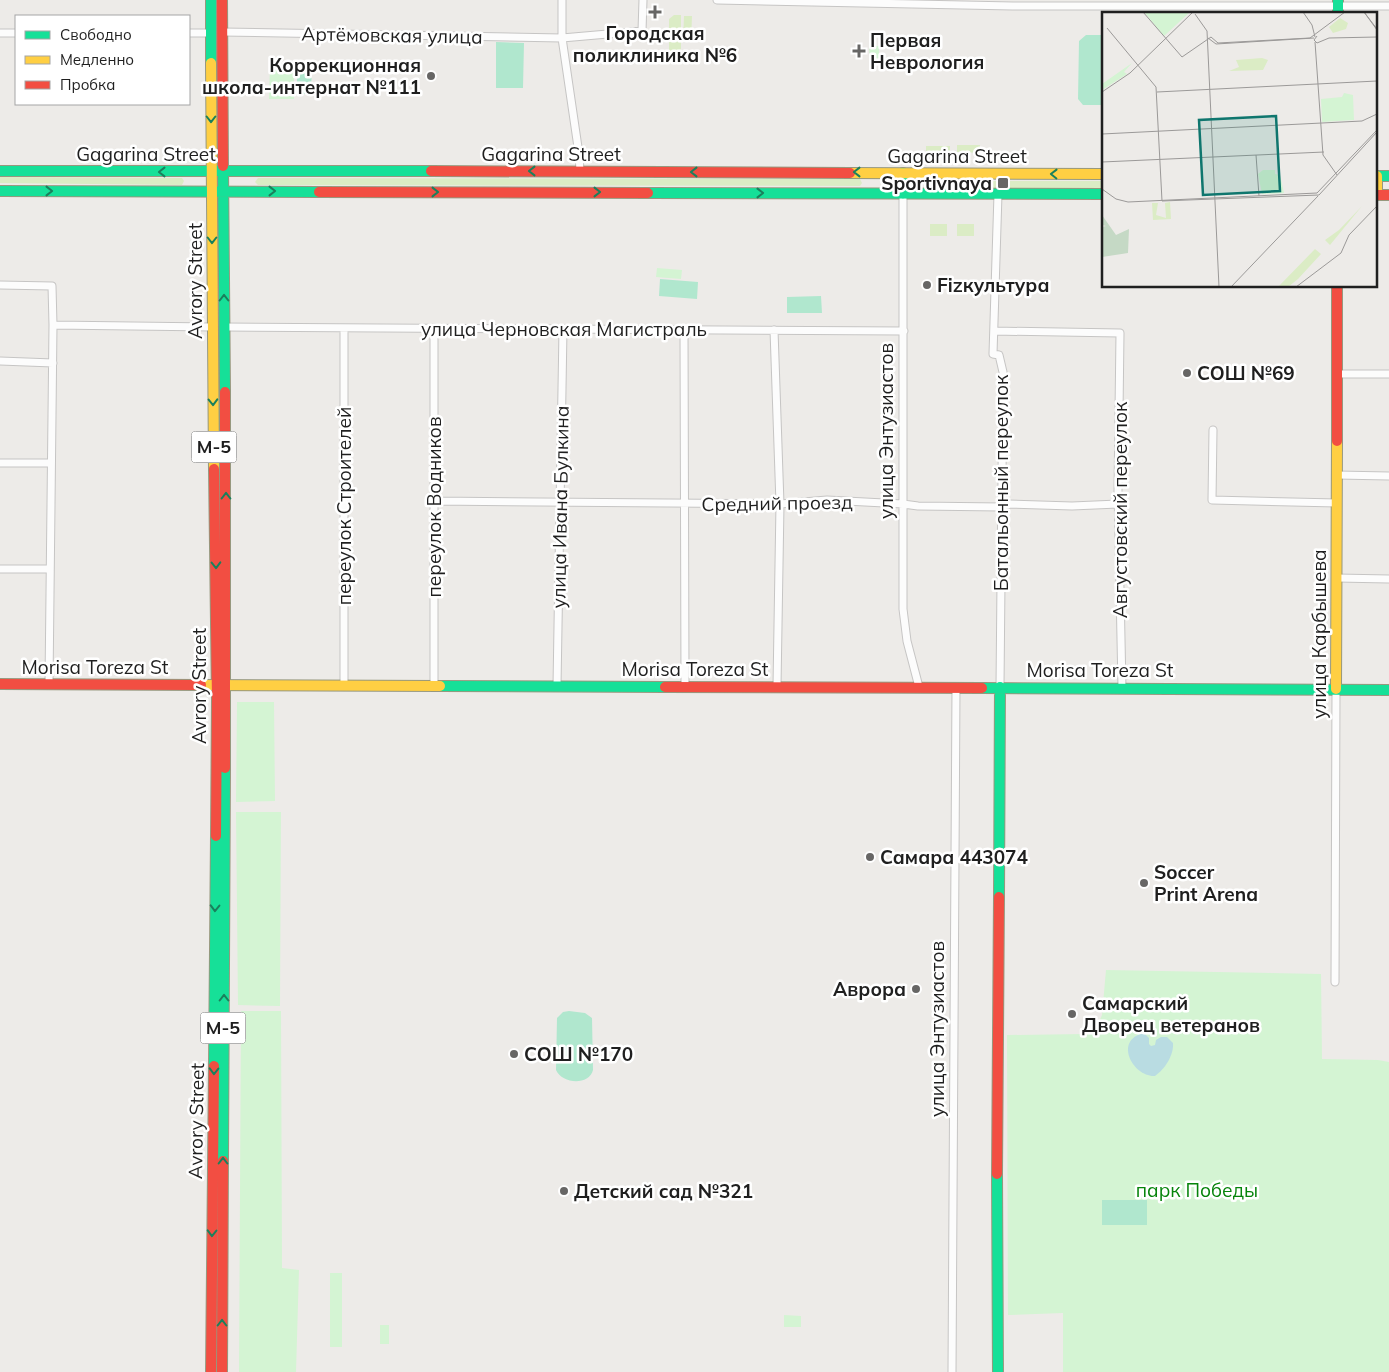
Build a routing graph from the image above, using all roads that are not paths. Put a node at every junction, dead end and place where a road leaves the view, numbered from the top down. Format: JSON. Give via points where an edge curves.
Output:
{"nodes":[{"id":1,"x":211,"y":0,"type":"edge"},
{"id":2,"x":222,"y":0,"type":"edge"},
{"id":3,"x":562,"y":0,"type":"edge"},
{"id":4,"x":642,"y":0,"type":"edge"},
{"id":5,"x":717,"y":0,"type":"edge"},
{"id":6,"x":733,"y":0,"type":"edge"},
{"id":7,"x":921,"y":2,"type":"edge"},
{"id":8,"x":1169,"y":3,"type":"edge"},
{"id":9,"x":1338,"y":6,"type":"edge"},
{"id":10,"x":1389,"y":6,"type":"edge"},
{"id":11,"x":222,"y":32,"type":"junction"},
{"id":12,"x":0,"y":33,"type":"edge"},
{"id":13,"x":15,"y":33,"type":"edge"},
{"id":14,"x":211,"y":33,"type":"junction"},
{"id":15,"x":190,"y":34,"type":"edge"},
{"id":16,"x":562,"y":38,"type":"junction"},
{"id":17,"x":0,"y":171,"type":"edge"},
{"id":18,"x":580,"y":171,"type":"junction"},
{"id":19,"x":211,"y":172,"type":"junction"},
{"id":20,"x":223,"y":172,"type":"junction"},
{"id":21,"x":903,"y":173,"type":"junction"},
{"id":22,"x":1102,"y":174,"type":"edge"},
{"id":23,"x":1376,"y":176,"type":"edge"},
{"id":24,"x":1389,"y":176,"type":"edge"},
{"id":25,"x":0,"y":190,"type":"edge"},
{"id":26,"x":211,"y":191,"type":"junction"},
{"id":27,"x":224,"y":191,"type":"junction"},
{"id":28,"x":903,"y":194,"type":"junction"},
{"id":29,"x":998,"y":194,"type":"junction"},
{"id":30,"x":1102,"y":194,"type":"edge"},
{"id":31,"x":1376,"y":195,"type":"edge"},
{"id":32,"x":1389,"y":195,"type":"edge"},
{"id":33,"x":0,"y":285,"type":"edge"},
{"id":34,"x":1337,"y":288,"type":"edge"},
{"id":35,"x":53,"y":325,"type":"junction"},
{"id":36,"x":212,"y":327,"type":"junction"},
{"id":37,"x":224,"y":327,"type":"junction"},
{"id":38,"x":344,"y":328,"type":"junction"},
{"id":39,"x":434,"y":328,"type":"junction"},
{"id":40,"x":563,"y":329,"type":"junction"},
{"id":41,"x":684,"y":330,"type":"junction"},
{"id":42,"x":774,"y":330,"type":"junction"},
{"id":43,"x":904,"y":331,"type":"junction"},
{"id":44,"x":994,"y":331,"type":"junction"},
{"id":45,"x":0,"y":361,"type":"edge"},
{"id":46,"x":53,"y":363,"type":"junction"},
{"id":47,"x":1337,"y":374,"type":"junction"},
{"id":48,"x":1389,"y":374,"type":"edge"},
{"id":49,"x":1213,"y":430,"type":"dead end"},
{"id":50,"x":51,"y":463,"type":"junction"},
{"id":51,"x":0,"y":464,"type":"edge"},
{"id":52,"x":1337,"y":475,"type":"junction"},
{"id":53,"x":1389,"y":476,"type":"edge"},
{"id":54,"x":434,"y":501,"type":"junction"},
{"id":55,"x":560,"y":501,"type":"junction"},
{"id":56,"x":1337,"y":503,"type":"junction"},
{"id":57,"x":684,"y":504,"type":"junction"},
{"id":58,"x":780,"y":504,"type":"junction"},
{"id":59,"x":903,"y":504,"type":"junction"},
{"id":60,"x":1118,"y":504,"type":"junction"},
{"id":61,"x":1001,"y":508,"type":"junction"},
{"id":62,"x":0,"y":568,"type":"edge"},
{"id":63,"x":50,"y":568,"type":"junction"},
{"id":64,"x":1337,"y":578,"type":"junction"},
{"id":65,"x":1389,"y":580,"type":"edge"},
{"id":66,"x":0,"y":684,"type":"edge"},
{"id":67,"x":49,"y":684,"type":"junction"},
{"id":68,"x":221,"y":685,"type":"junction"},
{"id":69,"x":344,"y":685,"type":"junction"},
{"id":70,"x":434,"y":685,"type":"junction"},
{"id":71,"x":557,"y":686,"type":"junction"},
{"id":72,"x":685,"y":686,"type":"junction"},
{"id":73,"x":777,"y":686,"type":"junction"},
{"id":74,"x":919,"y":687,"type":"junction"},
{"id":75,"x":956,"y":687,"type":"junction"},
{"id":76,"x":1000,"y":688,"type":"junction"},
{"id":77,"x":1122,"y":688,"type":"junction"},
{"id":78,"x":1336,"y":689,"type":"junction"},
{"id":79,"x":1389,"y":690,"type":"edge"},
{"id":80,"x":1335,"y":982,"type":"dead end"},
{"id":81,"x":211,"y":1372,"type":"edge"},
{"id":82,"x":222,"y":1372,"type":"edge"},
{"id":83,"x":952,"y":1372,"type":"edge"},
{"id":84,"x":998,"y":1372,"type":"edge"}],
"edges":[{"from":1,"to":14,"type":"main road","name":"Avrory Street","number":"М-5"},
{"from":2,"to":11,"type":"main road","name":"Avrory Street","number":"М-5"},
{"from":3,"to":16,"type":"street"},
{"from":4,"to":16,"type":"street","name":"Артёмовская улица","via":[[642,31]]},
{"from":5,"to":6,"type":"street"},
{"from":6,"to":7,"type":"street"},
{"from":7,"to":8,"type":"street"},
{"from":8,"to":9,"type":"street"},
{"from":9,"to":10,"type":"street"},
{"from":11,"to":16,"type":"street","name":"Артёмовская улица"},
{"from":11,"to":20,"type":"main road","name":"Avrory Street","number":"М-5"},
{"from":12,"to":13,"type":"street"},
{"from":14,"to":15,"type":"street"},
{"from":14,"to":19,"type":"main road","name":"Avrory Street","number":"М-5","one_way":true},
{"from":16,"to":18,"type":"street"},
{"from":19,"to":17,"type":"main road","name":"Gagarina Street","one_way":true},
{"from":18,"to":20,"type":"main road","name":"Gagarina Street","one_way":true},
{"from":21,"to":18,"type":"main road","name":"Gagarina Street","one_way":true},
{"from":19,"to":20,"type":"main road","name":"Gagarina Street"},
{"from":19,"to":26,"type":"main road","name":"Avrory Street","number":"М-5"},
{"from":20,"to":27,"type":"main road","name":"Avrory Street","number":"М-5"},
{"from":22,"to":21,"type":"main road","name":"Gagarina Street","one_way":true},
{"from":21,"to":28,"type":"main road","name":"улица Энтузиастов"},
{"from":23,"to":24,"type":"main road"},
{"from":23,"to":31,"type":"main road"},
{"from":25,"to":26,"type":"main road","name":"Gagarina Street","one_way":true},
{"from":26,"to":27,"type":"main road","name":"Gagarina Street"},
{"from":26,"to":36,"type":"main road","name":"Avrory Street","number":"М-5","one_way":true},
{"from":27,"to":28,"type":"main road","name":"Gagarina Street","one_way":true},
{"from":37,"to":27,"type":"main road","name":"Avrory Street","number":"М-5","one_way":true},
{"from":28,"to":29,"type":"main road","name":"Gagarina Street"},
{"from":28,"to":43,"type":"street","name":"улица Энтузиастов"},
{"from":29,"to":30,"type":"main road","name":"Gagarina Street"},
{"from":29,"to":44,"type":"street","name":"Батальонный переулок"},
{"from":31,"to":32,"type":"main road"},
{"from":33,"to":35,"type":"street","via":[[52,286]]},
{"from":34,"to":47,"type":"main road","name":"улица Карбышева"},
{"from":35,"to":36,"type":"street"},
{"from":35,"to":46,"type":"street"},
{"from":36,"to":68,"type":"main road","name":"Avrory Street","number":"М-5","one_way":true},
{"from":37,"to":38,"type":"street","name":"улица Черновская Магистраль"},
{"from":68,"to":37,"type":"main road","name":"Avrory Street","number":"М-5","one_way":true},
{"from":38,"to":39,"type":"street","name":"улица Черновская Магистраль"},
{"from":38,"to":69,"type":"street","name":"переулок Строителей"},
{"from":39,"to":40,"type":"street","name":"улица Черновская Магистраль"},
{"from":39,"to":54,"type":"street","name":"переулок Водников"},
{"from":40,"to":41,"type":"street","name":"улица Черновская Магистраль"},
{"from":40,"to":55,"type":"street","name":"улица Ивана Булкина"},
{"from":41,"to":42,"type":"street","name":"улица Черновская Магистраль"},
{"from":41,"to":57,"type":"street"},
{"from":42,"to":43,"type":"street","name":"улица Черновская Магистраль"},
{"from":42,"to":58,"type":"street"},
{"from":43,"to":59,"type":"street","name":"улица Энтузиастов"},
{"from":44,"to":60,"type":"street","name":"Августовский переулок","via":[[1120,333]]},
{"from":44,"to":61,"type":"street","name":"Батальонный переулок","via":[[993,354],[999,355],[1003,372]]},
{"from":45,"to":46,"type":"street"},
{"from":46,"to":50,"type":"street"},
{"from":47,"to":48,"type":"street"},
{"from":47,"to":52,"type":"main road","name":"улица Карбышева"},
{"from":49,"to":56,"type":"street","via":[[1212,500]]},
{"from":50,"to":51,"type":"street"},
{"from":50,"to":63,"type":"street"},
{"from":52,"to":53,"type":"street"},
{"from":52,"to":56,"type":"main road","name":"улица Карбышева"},
{"from":54,"to":55,"type":"street","name":"Средний проезд"},
{"from":54,"to":70,"type":"street","name":"переулок Водников"},
{"from":55,"to":57,"type":"street","name":"Средний проезд"},
{"from":55,"to":71,"type":"street","name":"улица Ивана Булкина"},
{"from":56,"to":64,"type":"main road","name":"улица Карбышева"},
{"from":57,"to":58,"type":"street","name":"Средний проезд"},
{"from":57,"to":72,"type":"street"},
{"from":58,"to":59,"type":"street","name":"Средний проезд","via":[[827,500]]},
{"from":58,"to":73,"type":"street"},
{"from":59,"to":61,"type":"street","name":"Средний проезд"},
{"from":59,"to":74,"type":"street","name":"улица Энтузиастов","via":[[904,625]]},
{"from":60,"to":61,"type":"street","name":"Средний проезд","via":[[1008,504]]},
{"from":60,"to":77,"type":"street","name":"Августовский переулок"},
{"from":61,"to":76,"type":"street","name":"Батальонный переулок"},
{"from":62,"to":63,"type":"street"},
{"from":63,"to":67,"type":"street"},
{"from":64,"to":65,"type":"street"},
{"from":64,"to":78,"type":"main road","name":"улица Карбышева"},
{"from":66,"to":67,"type":"main road","name":"Morisa Toreza St"},
{"from":67,"to":68,"type":"main road","name":"Morisa Toreza St"},
{"from":68,"to":69,"type":"main road","name":"Morisa Toreza St"},
{"from":68,"to":81,"type":"main road","name":"Avrory Street","number":"М-5","one_way":true},
{"from":82,"to":68,"type":"main road","name":"Avrory Street","number":"М-5","one_way":true},
{"from":69,"to":70,"type":"main road","name":"Morisa Toreza St"},
{"from":70,"to":71,"type":"main road","name":"Morisa Toreza St"},
{"from":71,"to":72,"type":"main road","name":"Morisa Toreza St"},
{"from":72,"to":73,"type":"main road","name":"Morisa Toreza St"},
{"from":73,"to":74,"type":"main road","name":"Morisa Toreza St"},
{"from":74,"to":75,"type":"main road","name":"Morisa Toreza St"},
{"from":75,"to":76,"type":"main road","name":"Morisa Toreza St"},
{"from":75,"to":83,"type":"street","name":"улица Энтузиастов"},
{"from":76,"to":77,"type":"main road","name":"Morisa Toreza St"},
{"from":76,"to":84,"type":"main road"},
{"from":77,"to":78,"type":"main road","name":"Morisa Toreza St"},
{"from":78,"to":79,"type":"main road","name":"Morisa Toreza St"},
{"from":78,"to":80,"type":"street","name":"улица Карбышева"}]}
